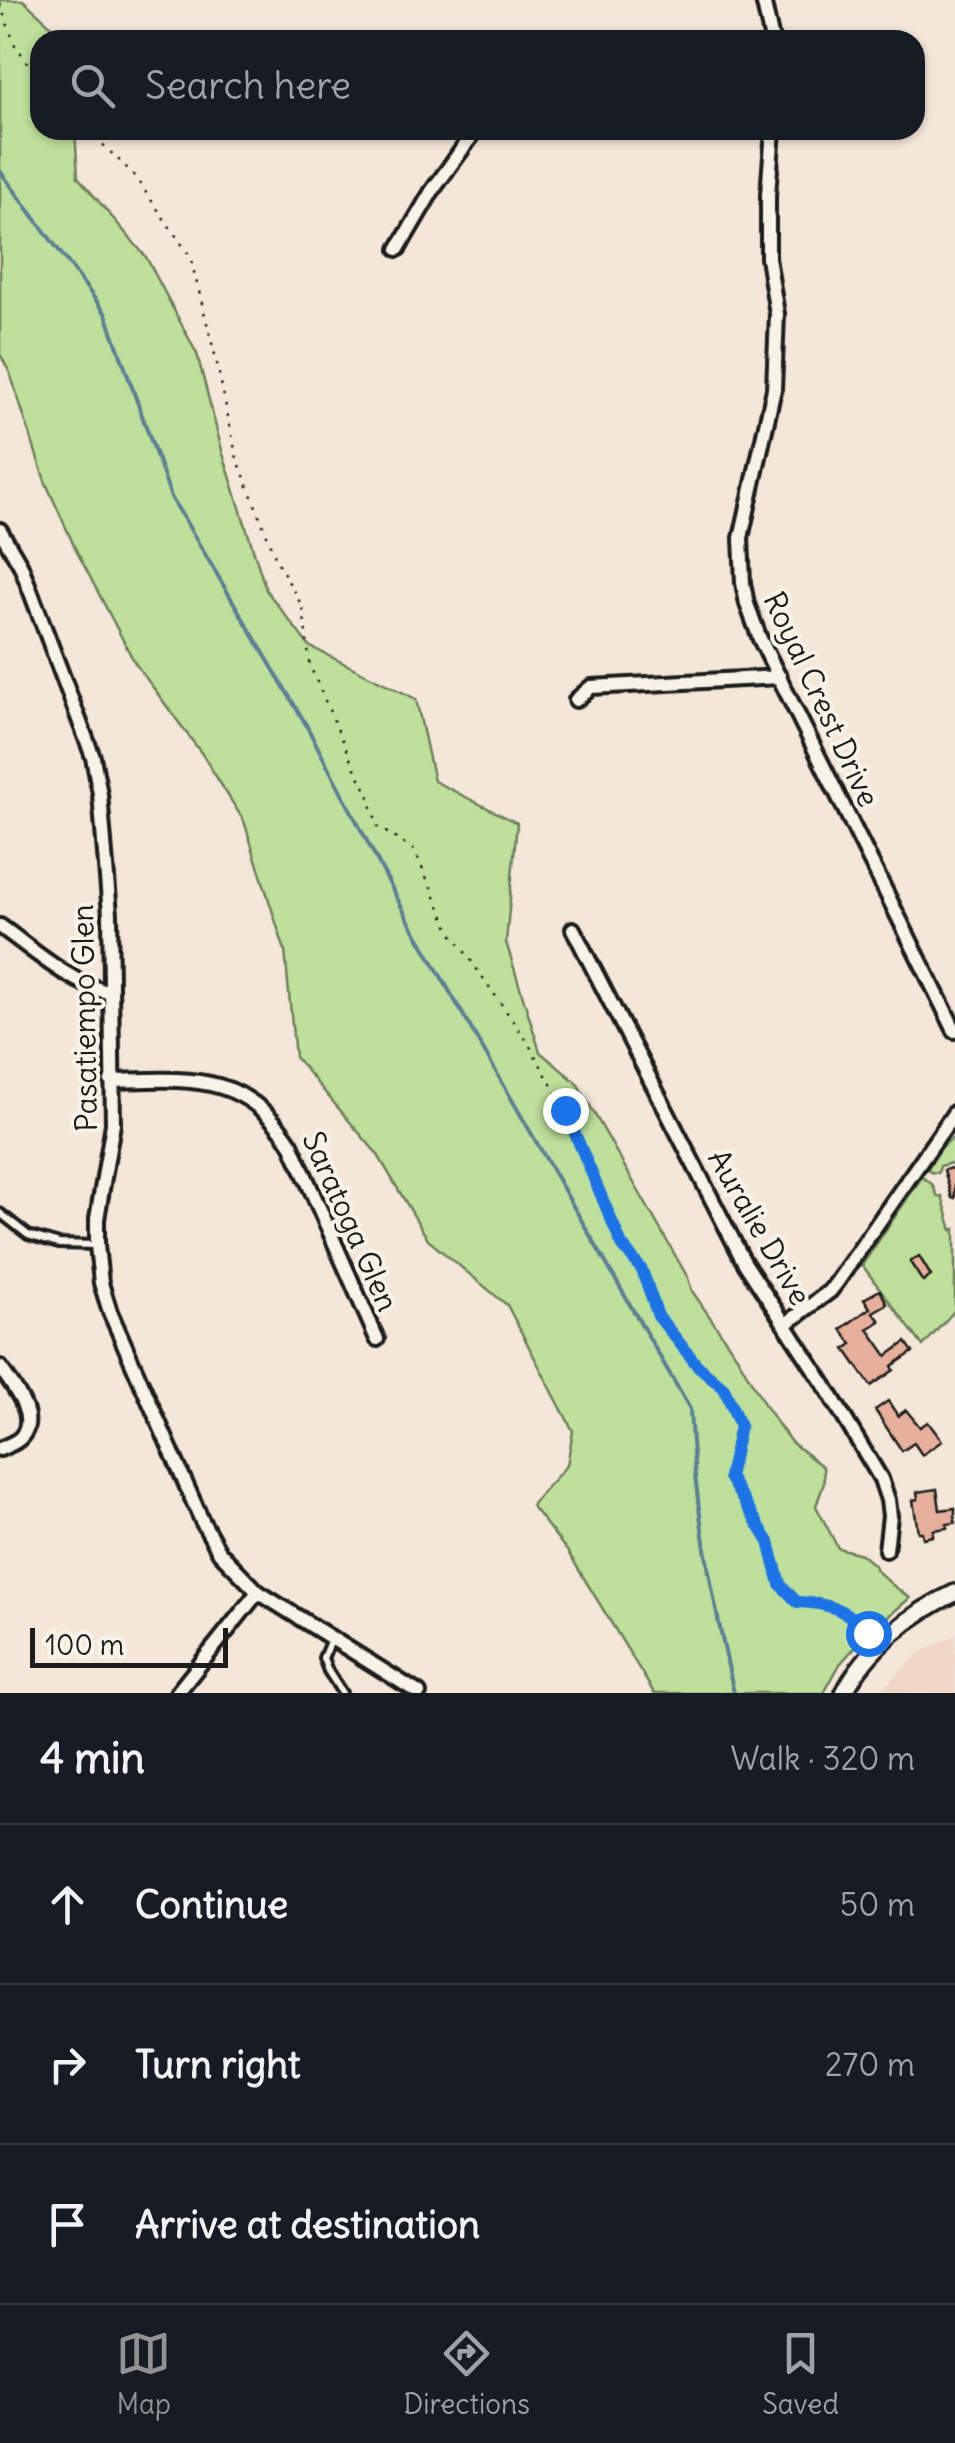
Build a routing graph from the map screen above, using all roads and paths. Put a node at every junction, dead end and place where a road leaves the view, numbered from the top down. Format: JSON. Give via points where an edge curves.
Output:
{"nodes":[{"id":1,"x":763,"y":0,"type":"edge"},
{"id":2,"x":0,"y":4,"type":"edge"},
{"id":3,"x":770,"y":30,"type":"edge"},
{"id":4,"x":30,"y":65,"type":"edge"},
{"id":5,"x":98,"y":140,"type":"edge"},
{"id":6,"x":469,"y":140,"type":"edge"},
{"id":7,"x":771,"y":140,"type":"edge"},
{"id":8,"x":398,"y":249,"type":"dead end"},
{"id":9,"x":0,"y":530,"type":"edge"},
{"id":10,"x":780,"y":677,"type":"junction"},
{"id":11,"x":576,"y":700,"type":"dead end"},
{"id":12,"x":0,"y":926,"type":"edge"},
{"id":13,"x":573,"y":929,"type":"dead end"},
{"id":14,"x":111,"y":993,"type":"junction"},
{"id":15,"x":955,"y":1031,"type":"edge"},
{"id":16,"x":111,"y":1081,"type":"junction"},
{"id":17,"x":955,"y":1112,"type":"edge"},
{"id":18,"x":0,"y":1213,"type":"edge"},
{"id":19,"x":97,"y":1245,"type":"junction"},
{"id":20,"x":786,"y":1324,"type":"junction"},
{"id":21,"x":377,"y":1340,"type":"dead end"},
{"id":22,"x":0,"y":1368,"type":"edge"},
{"id":23,"x":0,"y":1449,"type":"edge"},
{"id":24,"x":886,"y":1550,"type":"dead end"},
{"id":25,"x":258,"y":1592,"type":"junction"},
{"id":26,"x":955,"y":1592,"type":"edge"},
{"id":27,"x":871,"y":1635,"type":"dead end"},
{"id":28,"x":331,"y":1638,"type":"junction"},
{"id":29,"x":177,"y":1693,"type":"edge"},
{"id":30,"x":342,"y":1693,"type":"edge"},
{"id":31,"x":419,"y":1693,"type":"edge"},
{"id":32,"x":844,"y":1693,"type":"edge"}],
"edges":[{"from":1,"to":3,"type":"street"},
{"from":2,"to":4,"type":"path"},
{"from":5,"to":27,"type":"path","via":[[132,174],[190,256],[236,456],[303,608],[310,666],[378,826],[414,850],[451,932],[527,1042],[565,1110],[622,1245],[642,1270],[658,1316],[724,1388],[740,1426],[729,1477],[769,1542],[780,1584],[797,1602],[828,1604]]},
{"from":6,"to":8,"type":"street"},
{"from":7,"to":10,"type":"street","name":"Royal Crest Drive","via":[[774,390],[742,538],[747,604]]},
{"from":9,"to":14,"type":"street","name":"Pasatiempo Glen","via":[[21,566],[93,757]]},
{"from":10,"to":11,"type":"street","via":[[591,686]]},
{"from":10,"to":15,"type":"street","name":"Royal Crest Drive"},
{"from":12,"to":14,"type":"street","via":[[74,980]]},
{"from":13,"to":20,"type":"street","name":"Auralie Drive","via":[[744,1262]]},
{"from":14,"to":16,"type":"street","name":"Pasatiempo Glen"},
{"from":16,"to":19,"type":"street","name":"Pasatiempo Glen"},
{"from":16,"to":21,"type":"street","name":"Saratoga Glen","via":[[206,1082],[252,1101],[280,1126]]},
{"from":17,"to":20,"type":"street","via":[[830,1291]]},
{"from":18,"to":19,"type":"lane","via":[[28,1234]]},
{"from":19,"to":25,"type":"street","name":"Pasatiempo Glen","via":[[110,1312],[202,1521],[220,1553]]},
{"from":20,"to":24,"type":"street","name":"Auralie Drive","via":[[881,1480],[890,1516]]},
{"from":22,"to":23,"type":"street","via":[[28,1417],[20,1440]]},
{"from":25,"to":28,"type":"street","name":"Pasatiempo Glen"},
{"from":25,"to":29,"type":"street"},
{"from":26,"to":32,"type":"street","via":[[882,1642]]},
{"from":28,"to":30,"type":"lane","via":[[323,1658]]},
{"from":28,"to":31,"type":"street","name":"Pasatiempo Glen"}]}
